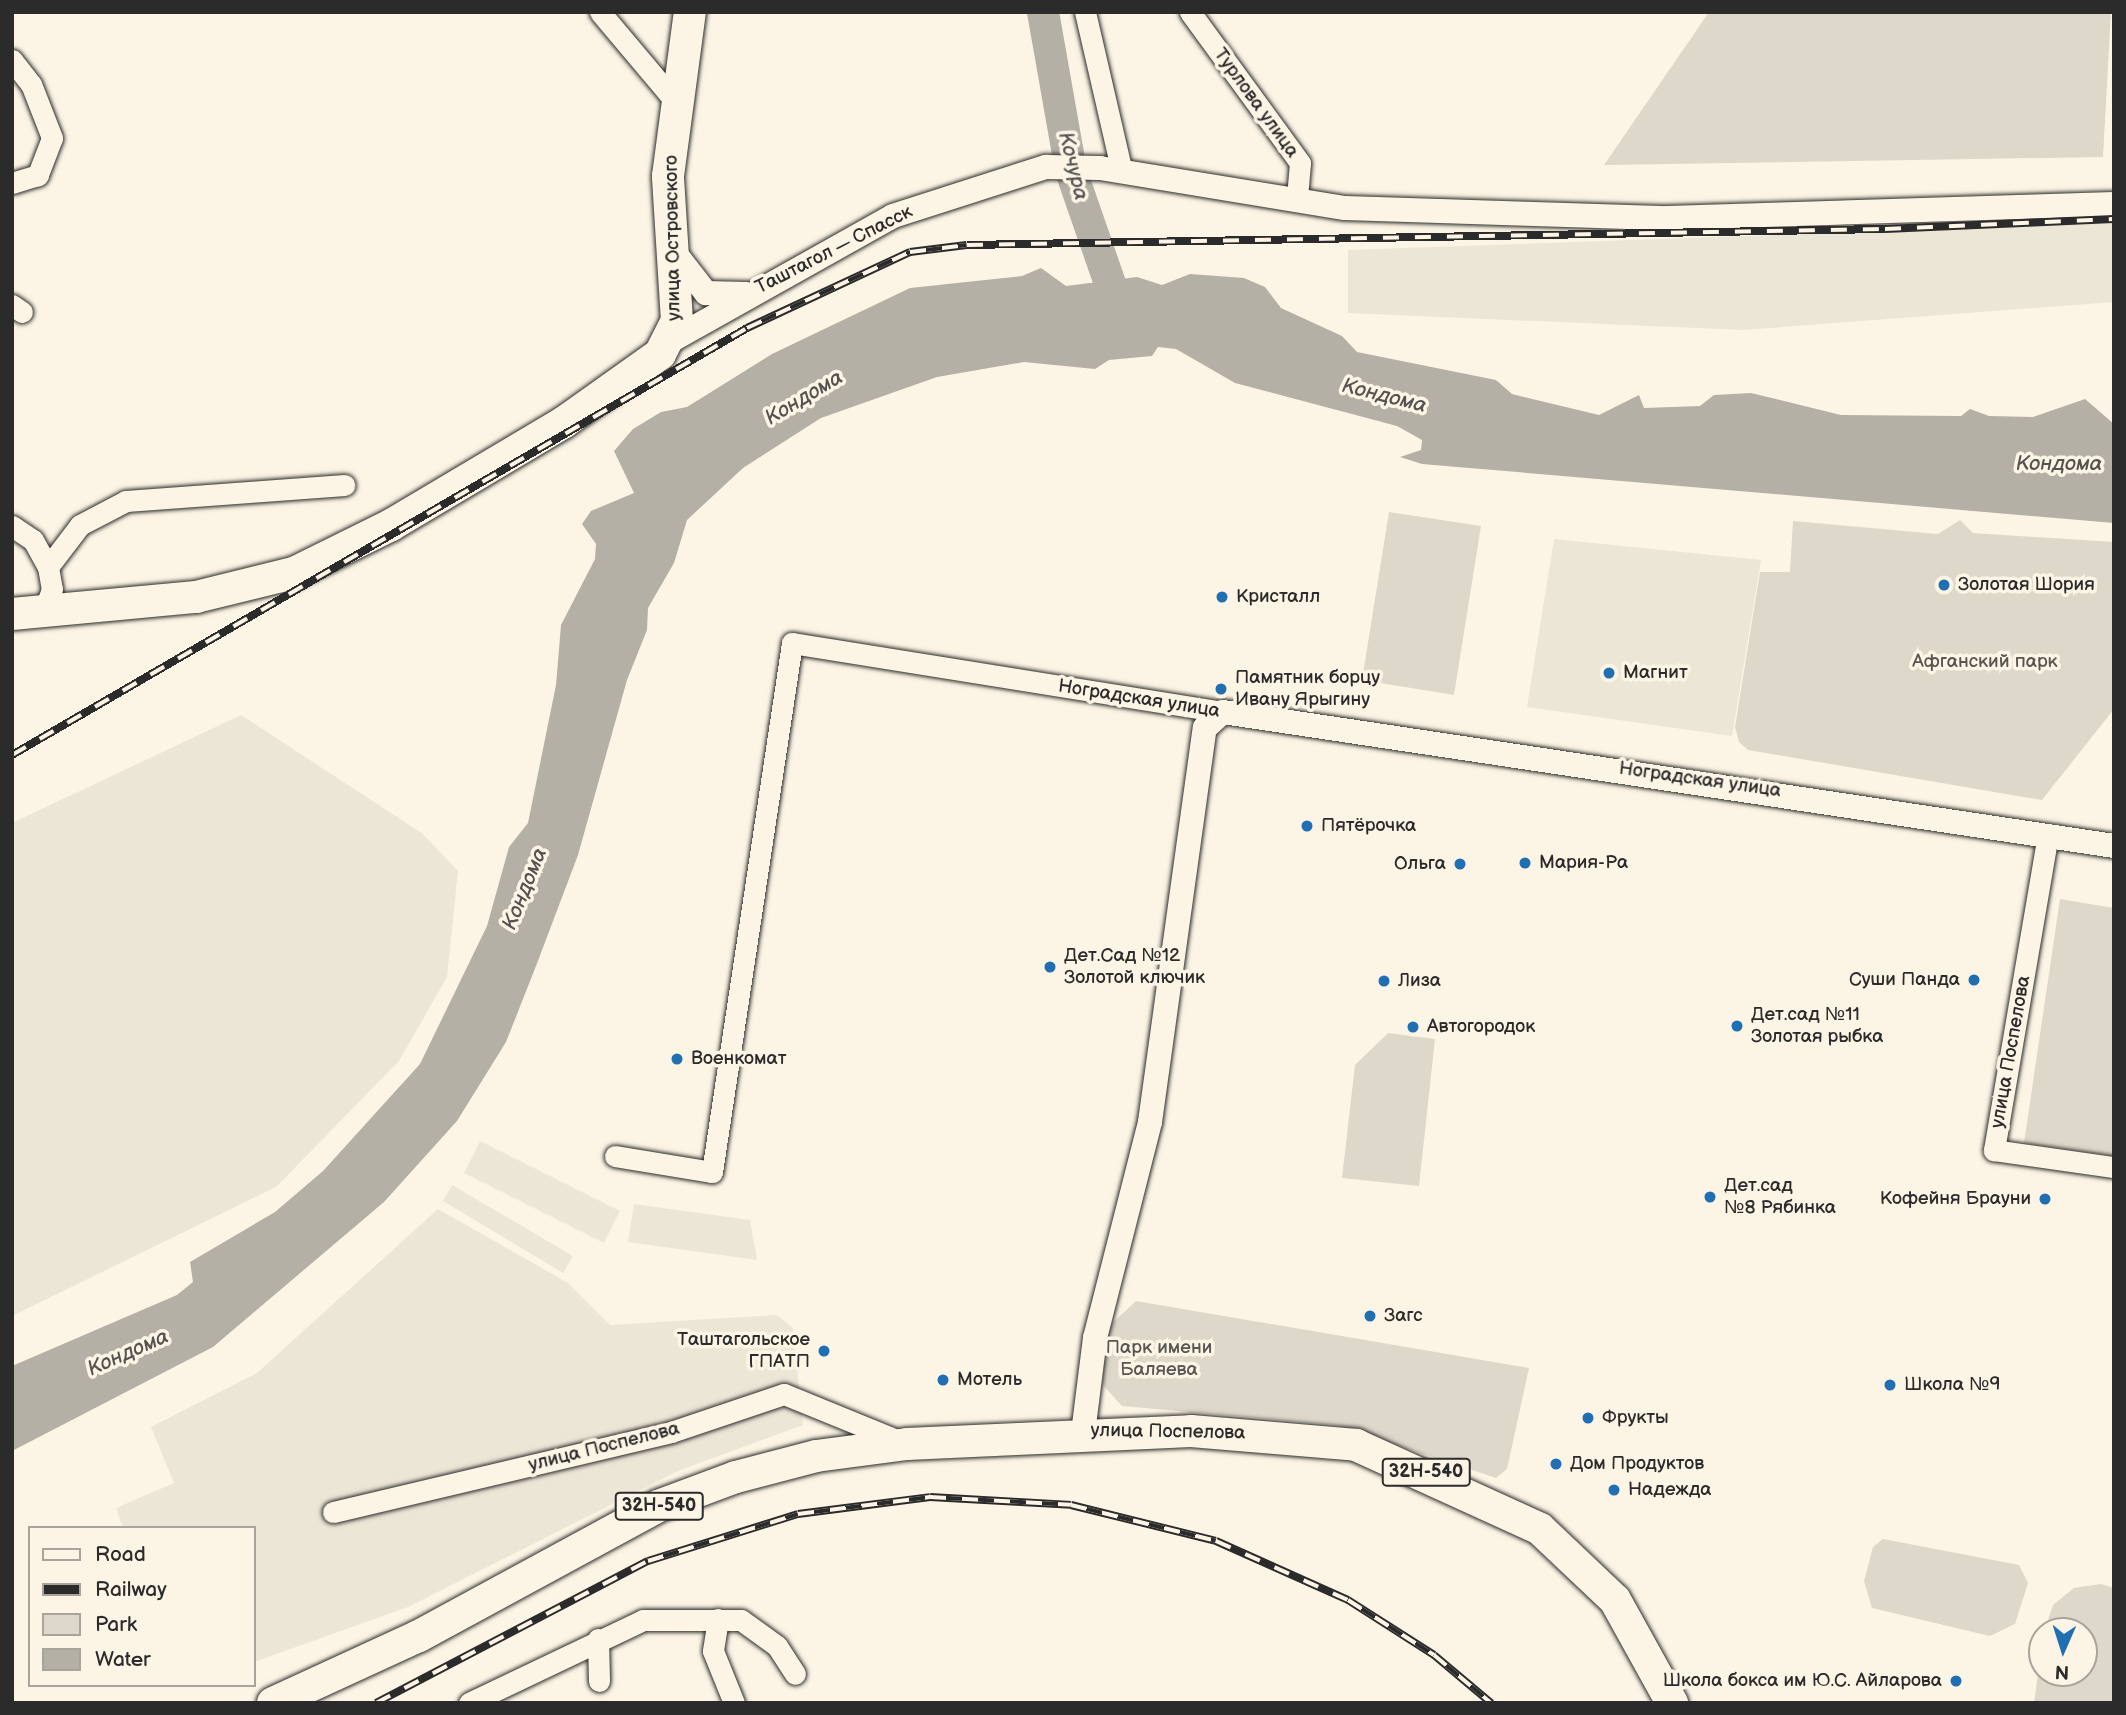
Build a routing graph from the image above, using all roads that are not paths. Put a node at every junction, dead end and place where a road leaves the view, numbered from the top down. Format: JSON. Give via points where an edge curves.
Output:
{"nodes":[{"id":1,"x":600,"y":12,"type":"edge"},
{"id":2,"x":690,"y":12,"type":"edge"},
{"id":3,"x":1085,"y":12,"type":"edge"},
{"id":4,"x":1190,"y":12,"type":"edge"},
{"id":5,"x":12,"y":60,"type":"edge"},
{"id":6,"x":675,"y":101,"type":"junction"},
{"id":7,"x":1111,"y":170,"type":"junction"},
{"id":8,"x":12,"y":183,"type":"edge"},
{"id":9,"x":1297,"y":201,"type":"junction"},
{"id":10,"x":2114,"y":204,"type":"edge"},
{"id":11,"x":669,"y":239,"type":"junction"},
{"id":12,"x":747,"y":294,"type":"junction"},
{"id":13,"x":672,"y":340,"type":"junction"},
{"id":14,"x":344,"y":485,"type":"dead end"},
{"id":15,"x":12,"y":526,"type":"edge"},
{"id":16,"x":48,"y":567,"type":"junction"},
{"id":17,"x":45,"y":608,"type":"junction"},
{"id":18,"x":12,"y":614,"type":"edge"},
{"id":19,"x":1223,"y":712,"type":"junction"},
{"id":20,"x":2048,"y":834,"type":"junction"},
{"id":21,"x":2114,"y":846,"type":"edge"},
{"id":22,"x":615,"y":1156,"type":"dead end"},
{"id":23,"x":2114,"y":1167,"type":"edge"},
{"id":24,"x":1083,"y":1433,"type":"junction"},
{"id":25,"x":907,"y":1444,"type":"junction"},
{"id":26,"x":333,"y":1512,"type":"dead end"},
{"id":27,"x":718,"y":1619,"type":"junction"},
{"id":28,"x":598,"y":1639,"type":"junction"},
{"id":29,"x":795,"y":1674,"type":"dead end"},
{"id":30,"x":599,"y":1681,"type":"dead end"},
{"id":31,"x":273,"y":1703,"type":"edge"},
{"id":32,"x":469,"y":1703,"type":"edge"},
{"id":33,"x":734,"y":1703,"type":"edge"},
{"id":34,"x":1672,"y":1703,"type":"edge"}],
"edges":[{"from":1,"to":6,"type":"street"},
{"from":2,"to":6,"type":"main road","name":"улица Островского"},
{"from":3,"to":7,"type":"street"},
{"from":4,"to":9,"type":"street","name":"Турлова улица","via":[[1300,163]]},
{"from":5,"to":8,"type":"street","via":[[31,84],[52,138],[38,175]]},
{"from":6,"to":11,"type":"main road","name":"улица Островского"},
{"from":7,"to":9,"type":"street","name":"Таштагол — Спасск"},
{"from":7,"to":12,"type":"street","name":"Таштагол — Спасск","via":[[1046,167],[893,216]]},
{"from":9,"to":10,"type":"street","name":"Таштагол — Спасск","via":[[1345,208],[1668,218]]},
{"from":11,"to":12,"type":"street","via":[[694,285],[706,293]]},
{"from":11,"to":13,"type":"main road","name":"улица Островского","via":[[677,302]]},
{"from":12,"to":13,"type":"street","name":"Таштагол — Спасск"},
{"from":13,"to":17,"type":"main road","via":[[643,369],[563,423],[391,525],[294,573],[196,597]]},
{"from":14,"to":16,"type":"street","via":[[126,501],[80,525]]},
{"from":15,"to":16,"type":"street","via":[[33,540]]},
{"from":16,"to":17,"type":"street","via":[[52,589]]},
{"from":17,"to":18,"type":"main road"},
{"from":19,"to":20,"type":"street","name":"Ноградская улица"},
{"from":19,"to":22,"type":"street","name":"Ноградская улица","via":[[792,643],[712,1172]]},
{"from":19,"to":24,"type":"street","name":"улица Поспелова","via":[[1206,728],[1150,1122],[1095,1338]]},
{"from":20,"to":21,"type":"street","name":"Ноградская улица"},
{"from":20,"to":23,"type":"street","name":"улица Поспелова","via":[[1994,1150]]},
{"from":24,"to":25,"type":"main road","number":"32Н-540"},
{"from":24,"to":34,"type":"main road","name":"улица Поспелова","number":"32Н-540","via":[[1203,1431],[1343,1443],[1478,1495],[1540,1529],[1588,1569],[1643,1644]]},
{"from":25,"to":26,"type":"street","name":"улица Поспелова","via":[[784,1394],[671,1432]]},
{"from":25,"to":31,"type":"main road","number":"32Н-540","via":[[816,1456],[657,1506],[419,1636]]},
{"from":27,"to":28,"type":"street","via":[[643,1620]]},
{"from":27,"to":29,"type":"street","via":[[741,1620],[768,1639]]},
{"from":27,"to":33,"type":"street","via":[[713,1651]]},
{"from":28,"to":30,"type":"street"},
{"from":28,"to":32,"type":"street"}]}
